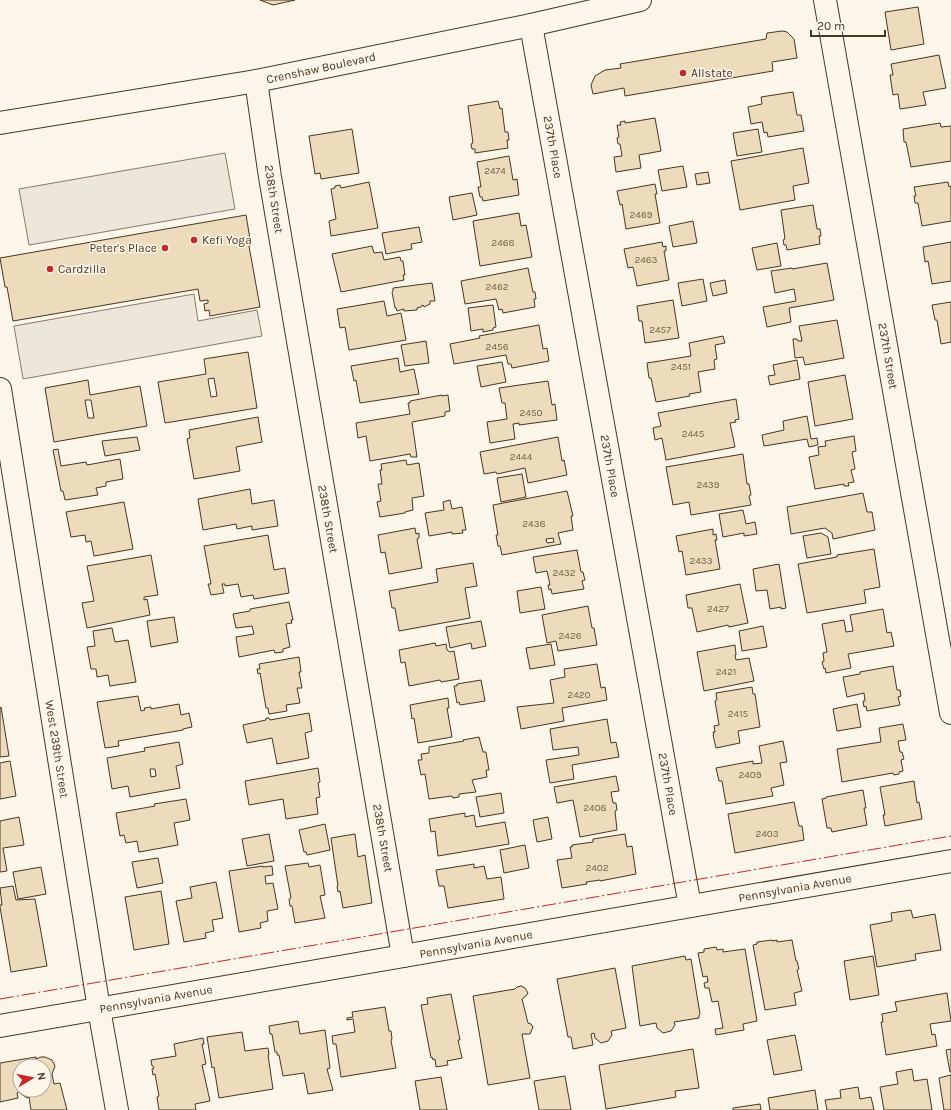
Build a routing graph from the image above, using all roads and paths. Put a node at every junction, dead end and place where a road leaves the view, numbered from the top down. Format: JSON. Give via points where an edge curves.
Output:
{"nodes":[{"id":1,"x":640,"y":0,"type":"edge"},
{"id":2,"x":825,"y":0,"type":"edge"},
{"id":3,"x":531,"y":25,"type":"junction"},
{"id":4,"x":256,"y":81,"type":"junction"},
{"id":5,"x":0,"y":123,"type":"edge"},
{"id":6,"x":0,"y":389,"type":"edge"},
{"id":7,"x":951,"y":713,"type":"edge"},
{"id":8,"x":951,"y":861,"type":"edge"},
{"id":9,"x":690,"y":906,"type":"junction"},
{"id":10,"x":403,"y":956,"type":"junction"},
{"id":11,"x":99,"y":1009,"type":"junction"},
{"id":12,"x":0,"y":1026,"type":"edge"},
{"id":13,"x":117,"y":1110,"type":"edge"}],
"edges":[{"from":1,"to":3,"type":"street","name":"Crenshaw Boulevard"},
{"from":2,"to":7,"type":"street","name":"237th Street"},
{"from":3,"to":4,"type":"street","name":"Crenshaw Boulevard"},
{"from":3,"to":9,"type":"street","name":"237th Place"},
{"from":4,"to":5,"type":"street","name":"Crenshaw Boulevard"},
{"from":4,"to":10,"type":"street","name":"238th Street","via":[[272,192]]},
{"from":6,"to":11,"type":"street","name":"West 239th Street"},
{"from":8,"to":9,"type":"street","name":"Pennsylvania Avenue"},
{"from":9,"to":10,"type":"street","name":"Pennsylvania Avenue"},
{"from":10,"to":11,"type":"street","name":"Pennsylvania Avenue"},
{"from":11,"to":12,"type":"street","name":"Pennsylvania Avenue"},
{"from":11,"to":13,"type":"street","name":"West 239th Street"}]}
